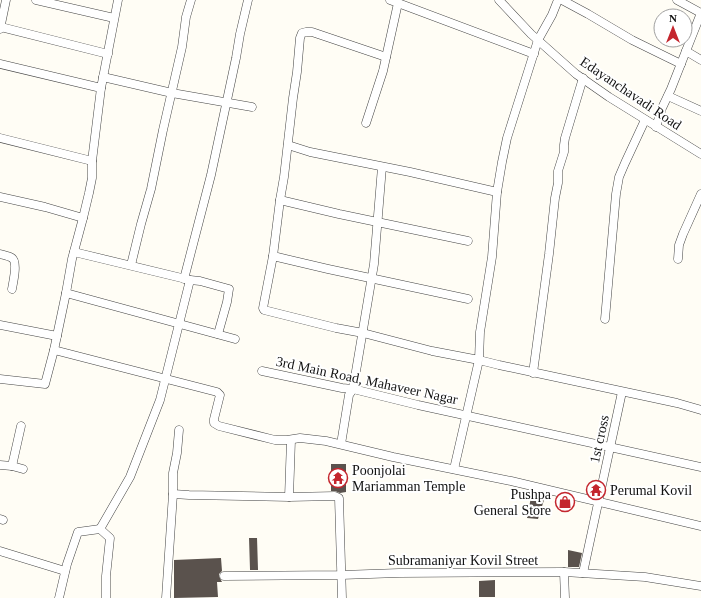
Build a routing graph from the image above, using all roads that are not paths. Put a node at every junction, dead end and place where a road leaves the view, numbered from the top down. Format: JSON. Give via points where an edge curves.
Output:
{"nodes":[{"id":1,"x":6,"y":0,"type":"edge"},
{"id":2,"x":36,"y":0,"type":"edge"},
{"id":3,"x":118,"y":0,"type":"edge"},
{"id":4,"x":191,"y":0,"type":"edge"},
{"id":5,"x":248,"y":0,"type":"edge"},
{"id":6,"x":499,"y":0,"type":"edge"},
{"id":7,"x":558,"y":0,"type":"edge"},
{"id":8,"x":562,"y":0,"type":"edge"},
{"id":9,"x":677,"y":0,"type":"edge"},
{"id":10,"x":394,"y":2,"type":"edge"},
{"id":11,"x":114,"y":18,"type":"junction"},
{"id":12,"x":0,"y":28,"type":"edge"},
{"id":13,"x":538,"y":40,"type":"junction"},
{"id":14,"x":686,"y":51,"type":"junction"},
{"id":15,"x":108,"y":54,"type":"junction"},
{"id":16,"x":534,"y":54,"type":"junction"},
{"id":17,"x":386,"y":57,"type":"junction"},
{"id":18,"x":701,"y":60,"type":"edge"},
{"id":19,"x":0,"y":64,"type":"edge"},
{"id":20,"x":681,"y":64,"type":"junction"},
{"id":21,"x":103,"y":77,"type":"junction"},
{"id":22,"x":583,"y":78,"type":"junction"},
{"id":23,"x":101,"y":88,"type":"junction"},
{"id":24,"x":172,"y":93,"type":"junction"},
{"id":25,"x":668,"y":96,"type":"junction"},
{"id":26,"x":226,"y":103,"type":"junction"},
{"id":27,"x":252,"y":107,"type":"dead end"},
{"id":28,"x":701,"y":111,"type":"edge"},
{"id":29,"x":645,"y":120,"type":"junction"},
{"id":30,"x":366,"y":123,"type":"dead end"},
{"id":31,"x":656,"y":127,"type":"junction"},
{"id":32,"x":0,"y":138,"type":"edge"},
{"id":33,"x":288,"y":145,"type":"junction"},
{"id":34,"x":701,"y":154,"type":"edge"},
{"id":35,"x":92,"y":161,"type":"junction"},
{"id":36,"x":382,"y":166,"type":"junction"},
{"id":37,"x":497,"y":192,"type":"junction"},
{"id":38,"x":701,"y":194,"type":"edge"},
{"id":39,"x":0,"y":197,"type":"edge"},
{"id":40,"x":280,"y":200,"type":"junction"},
{"id":41,"x":83,"y":218,"type":"junction"},
{"id":42,"x":378,"y":222,"type":"junction"},
{"id":43,"x":468,"y":241,"type":"dead end"},
{"id":44,"x":74,"y":252,"type":"junction"},
{"id":45,"x":0,"y":254,"type":"edge"},
{"id":46,"x":273,"y":256,"type":"junction"},
{"id":47,"x":678,"y":259,"type":"dead end"},
{"id":48,"x":131,"y":265,"type":"junction"},
{"id":49,"x":372,"y":278,"type":"junction"},
{"id":50,"x":187,"y":279,"type":"junction"},
{"id":51,"x":12,"y":289,"type":"dead end"},
{"id":52,"x":66,"y":293,"type":"junction"},
{"id":53,"x":468,"y":299,"type":"dead end"},
{"id":54,"x":604,"y":319,"type":"dead end"},
{"id":55,"x":179,"y":324,"type":"junction"},
{"id":56,"x":0,"y":325,"type":"edge"},
{"id":57,"x":363,"y":333,"type":"junction"},
{"id":58,"x":218,"y":334,"type":"junction"},
{"id":59,"x":57,"y":336,"type":"junction"},
{"id":60,"x":235,"y":339,"type":"dead end"},
{"id":61,"x":54,"y":350,"type":"junction"},
{"id":62,"x":479,"y":360,"type":"junction"},
{"id":63,"x":262,"y":371,"type":"dead end"},
{"id":64,"x":533,"y":373,"type":"junction"},
{"id":65,"x":0,"y":379,"type":"edge"},
{"id":66,"x":166,"y":379,"type":"junction"},
{"id":67,"x":353,"y":389,"type":"junction"},
{"id":68,"x":622,"y":392,"type":"junction"},
{"id":69,"x":701,"y":410,"type":"edge"},
{"id":70,"x":466,"y":415,"type":"junction"},
{"id":71,"x":21,"y":426,"type":"dead end"},
{"id":72,"x":179,"y":430,"type":"dead end"},
{"id":73,"x":291,"y":440,"type":"junction"},
{"id":74,"x":341,"y":444,"type":"junction"},
{"id":75,"x":610,"y":447,"type":"junction"},
{"id":76,"x":0,"y":465,"type":"edge"},
{"id":77,"x":12,"y":466,"type":"junction"},
{"id":78,"x":701,"y":467,"type":"edge"},
{"id":79,"x":23,"y":469,"type":"dead end"},
{"id":80,"x":454,"y":469,"type":"junction"},
{"id":81,"x":173,"y":494,"type":"junction"},
{"id":82,"x":289,"y":497,"type":"junction"},
{"id":83,"x":598,"y":502,"type":"junction"},
{"id":84,"x":701,"y":526,"type":"edge"},
{"id":85,"x":100,"y":530,"type":"junction"},
{"id":86,"x":0,"y":551,"type":"edge"},
{"id":87,"x":65,"y":572,"type":"junction"},
{"id":88,"x":564,"y":572,"type":"junction"},
{"id":89,"x":583,"y":573,"type":"junction"},
{"id":90,"x":341,"y":575,"type":"junction"},
{"id":91,"x":224,"y":576,"type":"dead end"},
{"id":92,"x":701,"y":586,"type":"edge"},
{"id":93,"x":59,"y":598,"type":"edge"},
{"id":94,"x":106,"y":598,"type":"edge"},
{"id":95,"x":166,"y":598,"type":"edge"},
{"id":96,"x":342,"y":598,"type":"edge"},
{"id":97,"x":565,"y":598,"type":"edge"}],
"edges":[{"from":1,"to":12,"type":"street"},
{"from":2,"to":11,"type":"street"},
{"from":3,"to":11,"type":"street"},
{"from":4,"to":24,"type":"street"},
{"from":5,"to":26,"type":"street"},
{"from":6,"to":13,"type":"street","name":"Edayanchavadi Road"},
{"from":7,"to":13,"type":"street"},
{"from":8,"to":20,"type":"street","via":[[632,40]]},
{"from":9,"to":14,"type":"street","via":[[701,13]]},
{"from":10,"to":16,"type":"street"},
{"from":10,"to":17,"type":"street"},
{"from":11,"to":15,"type":"street"},
{"from":12,"to":15,"type":"street"},
{"from":13,"to":16,"type":"street"},
{"from":13,"to":22,"type":"street","name":"Edayanchavadi Road"},
{"from":14,"to":18,"type":"street"},
{"from":14,"to":20,"type":"street"},
{"from":15,"to":21,"type":"street"},
{"from":16,"to":37,"type":"street","via":[[507,138]]},
{"from":17,"to":30,"type":"street"},
{"from":17,"to":33,"type":"street","via":[[312,32],[302,34]]},
{"from":19,"to":23,"type":"street"},
{"from":20,"to":25,"type":"street"},
{"from":21,"to":23,"type":"street"},
{"from":21,"to":24,"type":"street"},
{"from":22,"to":29,"type":"street","name":"Edayanchavadi Road"},
{"from":22,"to":64,"type":"street","via":[[558,171]]},
{"from":23,"to":35,"type":"street"},
{"from":24,"to":26,"type":"street"},
{"from":24,"to":48,"type":"street"},
{"from":25,"to":28,"type":"street"},
{"from":25,"to":31,"type":"street"},
{"from":26,"to":27,"type":"street"},
{"from":26,"to":50,"type":"street"},
{"from":29,"to":31,"type":"street","name":"Edayanchavadi Road"},
{"from":29,"to":54,"type":"street","via":[[619,177]]},
{"from":31,"to":34,"type":"street","name":"Edayanchavadi Road"},
{"from":32,"to":35,"type":"street"},
{"from":33,"to":36,"type":"street","via":[[310,152]]},
{"from":33,"to":40,"type":"street"},
{"from":35,"to":41,"type":"street","via":[[92,178]]},
{"from":36,"to":37,"type":"street"},
{"from":36,"to":42,"type":"street"},
{"from":37,"to":62,"type":"street"},
{"from":38,"to":47,"type":"street","via":[[682,234]]},
{"from":39,"to":41,"type":"street"},
{"from":40,"to":42,"type":"street"},
{"from":40,"to":46,"type":"street"},
{"from":41,"to":44,"type":"street"},
{"from":42,"to":43,"type":"street"},
{"from":42,"to":49,"type":"street"},
{"from":44,"to":48,"type":"street"},
{"from":44,"to":52,"type":"street"},
{"from":45,"to":51,"type":"street","via":[[12,258],[15,262]]},
{"from":46,"to":49,"type":"street"},
{"from":46,"to":57,"type":"street","via":[[264,310]]},
{"from":48,"to":50,"type":"street"},
{"from":49,"to":53,"type":"street"},
{"from":49,"to":57,"type":"street"},
{"from":50,"to":55,"type":"street"},
{"from":50,"to":58,"type":"street","via":[[200,280],[229,289]]},
{"from":52,"to":55,"type":"street"},
{"from":52,"to":59,"type":"street"},
{"from":55,"to":58,"type":"street"},
{"from":55,"to":66,"type":"street"},
{"from":56,"to":59,"type":"street"},
{"from":57,"to":62,"type":"street"},
{"from":57,"to":67,"type":"street"},
{"from":58,"to":60,"type":"street"},
{"from":59,"to":61,"type":"street"},
{"from":61,"to":65,"type":"street","via":[[46,384]]},
{"from":61,"to":66,"type":"street"},
{"from":62,"to":64,"type":"street"},
{"from":62,"to":70,"type":"street"},
{"from":63,"to":67,"type":"street","name":"3rd Main Road, Mahaveer Nagar"},
{"from":64,"to":68,"type":"street"},
{"from":66,"to":73,"type":"street","via":[[220,394],[214,419],[214,423],[219,426],[275,440]]},
{"from":66,"to":85,"type":"street","via":[[130,477]]},
{"from":67,"to":70,"type":"street","name":"3rd Main Road, Mahaveer Nagar"},
{"from":67,"to":74,"type":"street","via":[[349,395]]},
{"from":68,"to":69,"type":"street"},
{"from":68,"to":75,"type":"street","name":"1st cross"},
{"from":70,"to":75,"type":"street","name":"3rd Main Road, Mahaveer Nagar"},
{"from":70,"to":80,"type":"street"},
{"from":71,"to":77,"type":"street"},
{"from":72,"to":81,"type":"street"},
{"from":73,"to":74,"type":"street","via":[[300,438]]},
{"from":73,"to":82,"type":"street"},
{"from":74,"to":80,"type":"street"},
{"from":75,"to":78,"type":"street","name":"3rd Main Road, Mahaveer Nagar"},
{"from":75,"to":83,"type":"street","name":"1st cross"},
{"from":76,"to":77,"type":"street"},
{"from":77,"to":79,"type":"street"},
{"from":80,"to":83,"type":"street"},
{"from":81,"to":82,"type":"street"},
{"from":81,"to":95,"type":"street"},
{"from":82,"to":90,"type":"street","via":[[339,498]]},
{"from":83,"to":84,"type":"street"},
{"from":83,"to":89,"type":"street","name":"1st cross"},
{"from":85,"to":87,"type":"street","via":[[78,532]]},
{"from":85,"to":94,"type":"street","via":[[110,538]]},
{"from":86,"to":87,"type":"street"},
{"from":87,"to":93,"type":"street"},
{"from":88,"to":89,"type":"street","name":"Subramaniyar Kovil Street"},
{"from":88,"to":90,"type":"street","name":"Subramaniyar Kovil Street"},
{"from":88,"to":97,"type":"street"},
{"from":89,"to":92,"type":"street","name":"Subramaniyar Kovil Street","via":[[645,577]]},
{"from":90,"to":91,"type":"street","name":"Subramaniyar Kovil Street"},
{"from":90,"to":96,"type":"street"}]}
